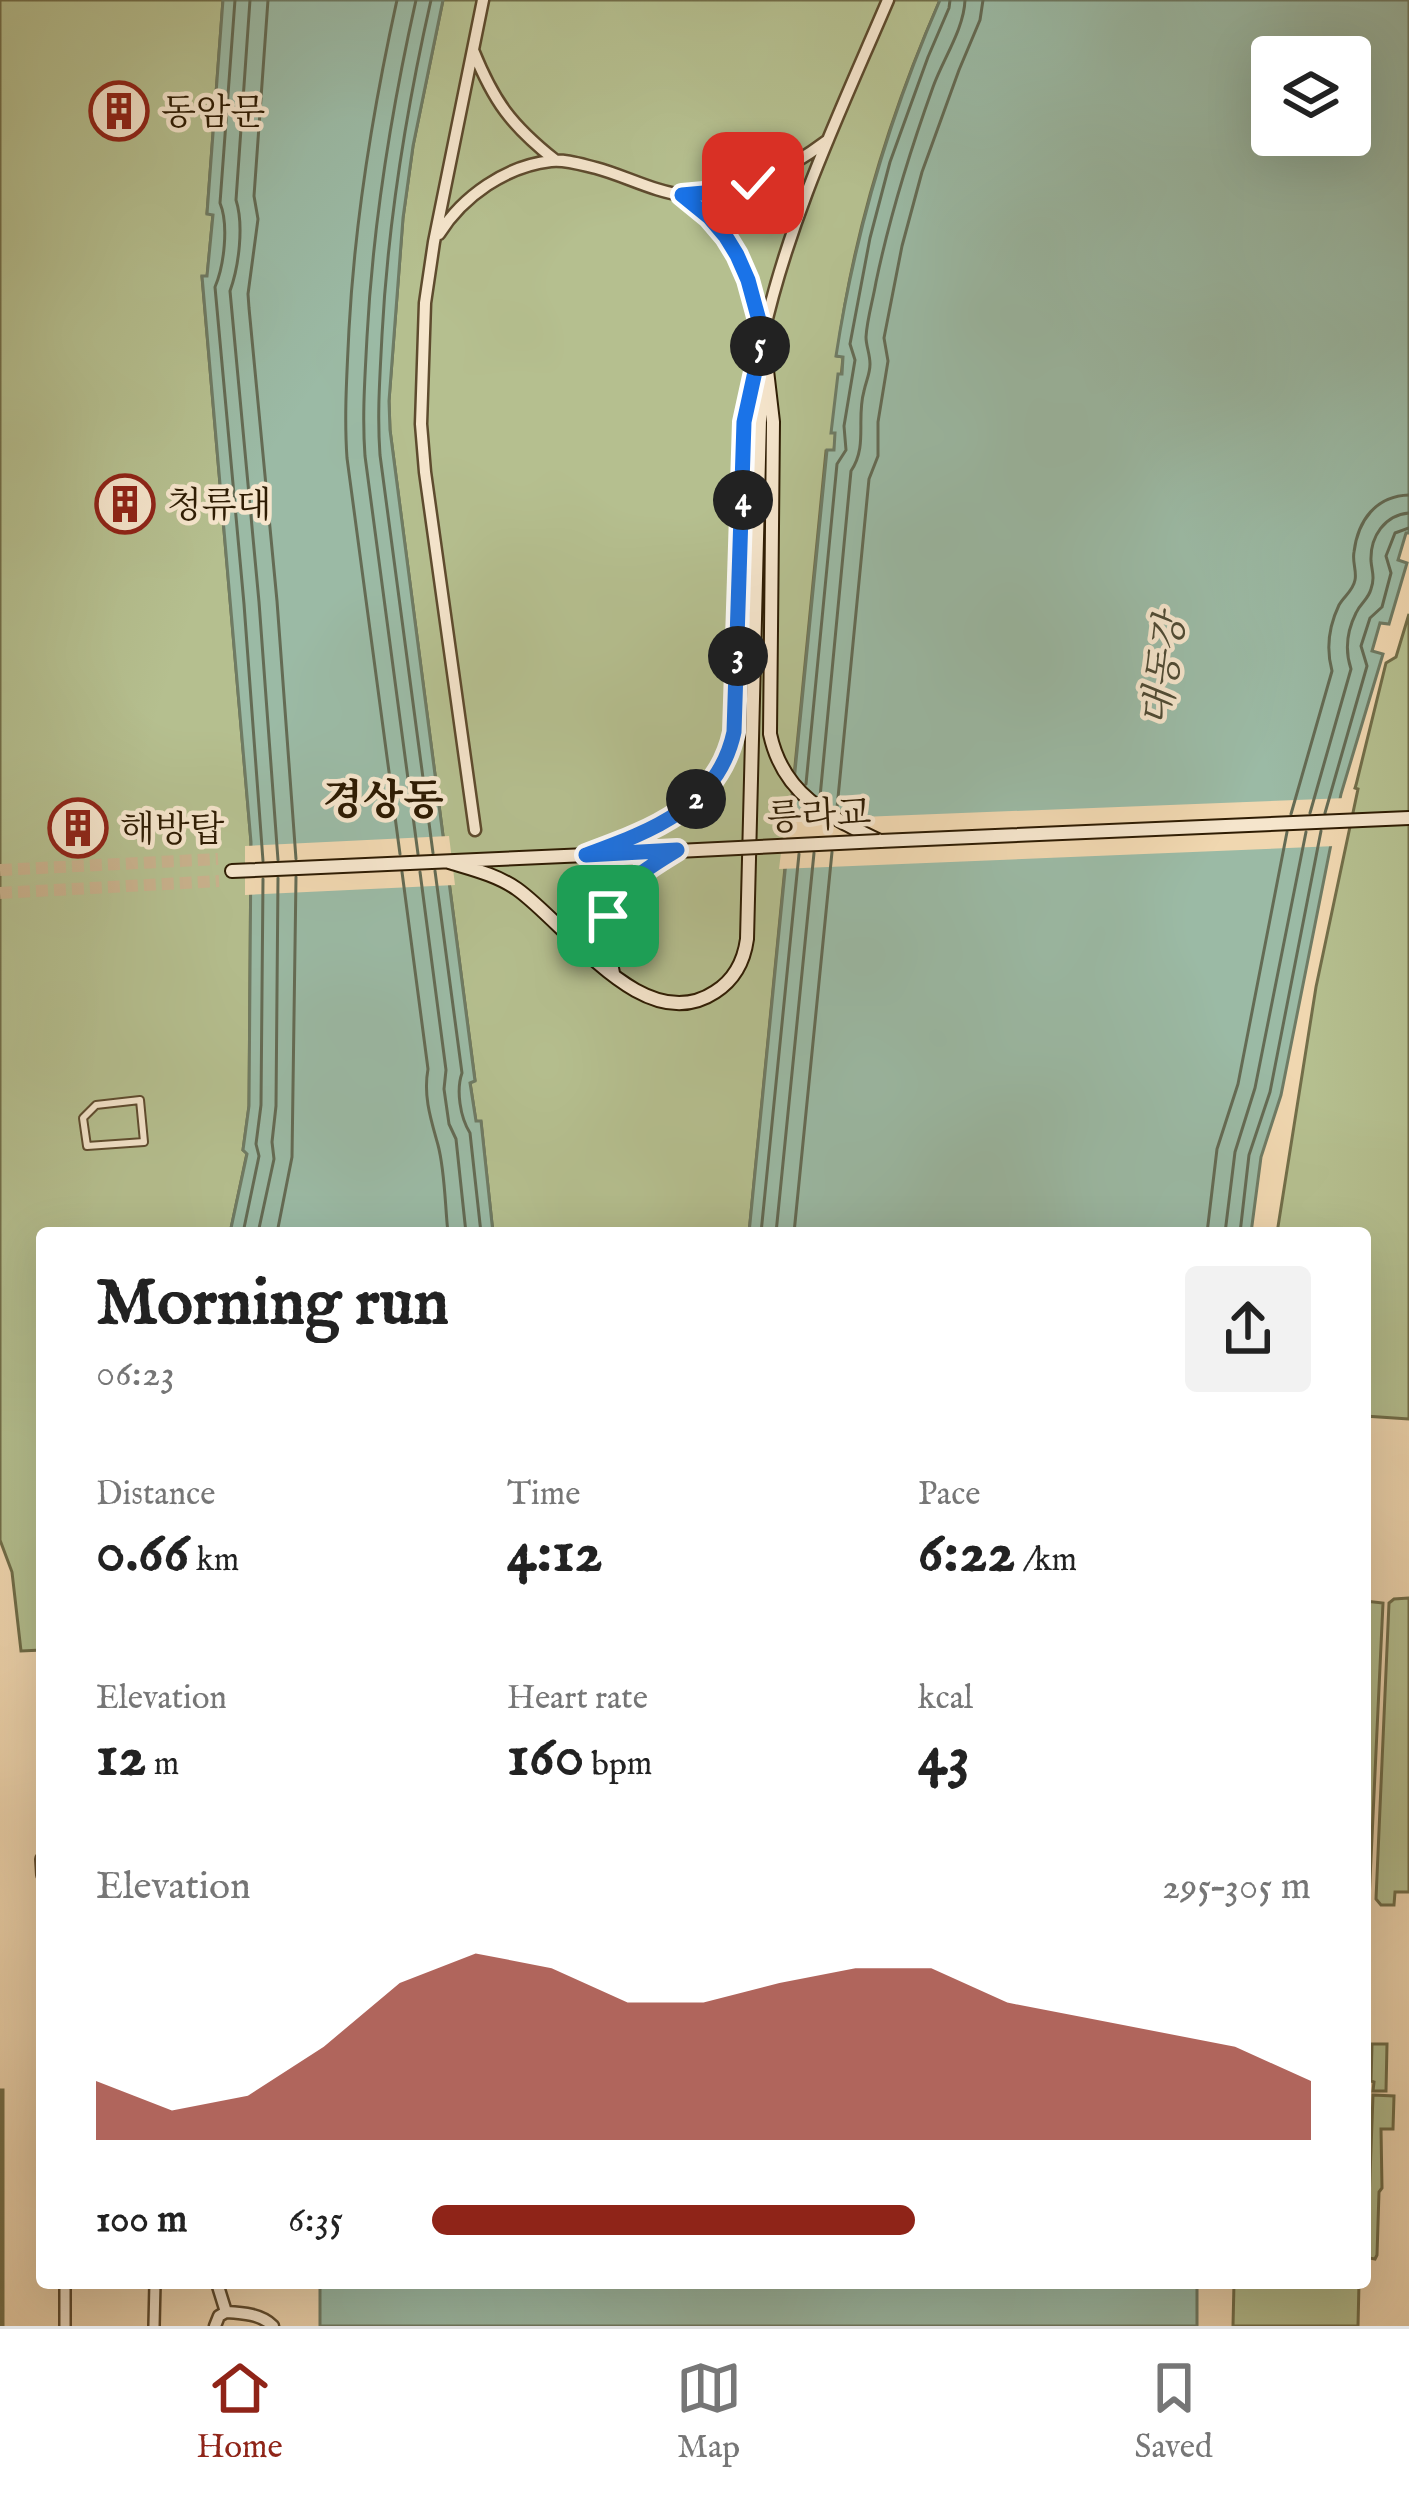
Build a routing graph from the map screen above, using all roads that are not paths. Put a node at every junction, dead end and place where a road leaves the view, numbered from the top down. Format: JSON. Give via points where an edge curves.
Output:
{"nodes":[{"id":1,"x":483,"y":0,"type":"edge"},
{"id":2,"x":888,"y":0,"type":"edge"},
{"id":3,"x":472,"y":50,"type":"junction"},
{"id":4,"x":828,"y":140,"type":"junction"},
{"id":5,"x":555,"y":160,"type":"junction"},
{"id":6,"x":682,"y":195,"type":"junction"},
{"id":7,"x":434,"y":242,"type":"junction"},
{"id":8,"x":763,"y":335,"type":"junction"},
{"id":9,"x":1409,"y":818,"type":"edge"},
{"id":10,"x":475,"y":830,"type":"dead end"},
{"id":11,"x":880,"y":841,"type":"junction"},
{"id":12,"x":677,"y":850,"type":"junction"},
{"id":13,"x":586,"y":855,"type":"junction"},
{"id":14,"x":218,"y":859,"type":"tunnel mouth"},
{"id":15,"x":449,"y":862,"type":"junction"},
{"id":16,"x":232,"y":871,"type":"junction"},
{"id":17,"x":219,"y":881,"type":"tunnel mouth"},
{"id":18,"x":614,"y":974,"type":"junction"},
{"id":19,"x":83,"y":1118,"type":"joint"},
{"id":20,"x":65,"y":2289,"type":"edge"},
{"id":21,"x":155,"y":2289,"type":"edge"},
{"id":22,"x":219,"y":2289,"type":"edge"},
{"id":23,"x":226,"y":2312,"type":"junction"},
{"id":24,"x":65,"y":2326,"type":"edge"},
{"id":25,"x":154,"y":2326,"type":"edge"},
{"id":26,"x":215,"y":2326,"type":"edge"},
{"id":27,"x":273,"y":2326,"type":"edge"}],
"edges":[{"from":1,"to":3,"type":"street"},
{"from":2,"to":4,"type":"street"},
{"from":3,"to":5,"type":"street","via":[[508,119]]},
{"from":3,"to":7,"type":"street"},
{"from":4,"to":6,"type":"street","via":[[753,183]]},
{"from":4,"to":8,"type":"street"},
{"from":5,"to":6,"type":"street"},
{"from":5,"to":7,"type":"street","via":[[484,187]]},
{"from":6,"to":8,"type":"street","via":[[737,255]]},
{"from":7,"to":10,"type":"street","via":[[424,303],[425,472]]},
{"from":8,"to":11,"type":"main road","via":[[773,422],[769,720],[777,761],[818,807]]},
{"from":8,"to":13,"type":"main road","via":[[744,422],[730,752],[698,797],[644,833]]},
{"from":8,"to":18,"type":"main road","via":[[746,953],[719,990],[685,1005],[639,994]]},
{"from":9,"to":11,"type":"main road","name":"릉라교"},
{"from":11,"to":12,"type":"main road","name":"릉라교","bridge":true},
{"from":12,"to":13,"type":"main road","name":"릉라교"},
{"from":12,"to":18,"type":"main road","via":[[611,905]]},
{"from":13,"to":15,"type":"main road","name":"릉라교"},
{"from":14,"to":16,"type":"main road"},
{"from":15,"to":16,"type":"main road","name":"릉라교"},
{"from":15,"to":18,"type":"main road","via":[[520,891]]},
{"from":16,"to":17,"type":"main road"},
{"from":19,"to":19,"type":"street","via":[[87,1146],[145,1142],[140,1100],[96,1105]]},
{"from":20,"to":24,"type":"street"},
{"from":21,"to":25,"type":"street"},
{"from":22,"to":23,"type":"street"},
{"from":23,"to":26,"type":"street"},
{"from":23,"to":27,"type":"street"}]}
